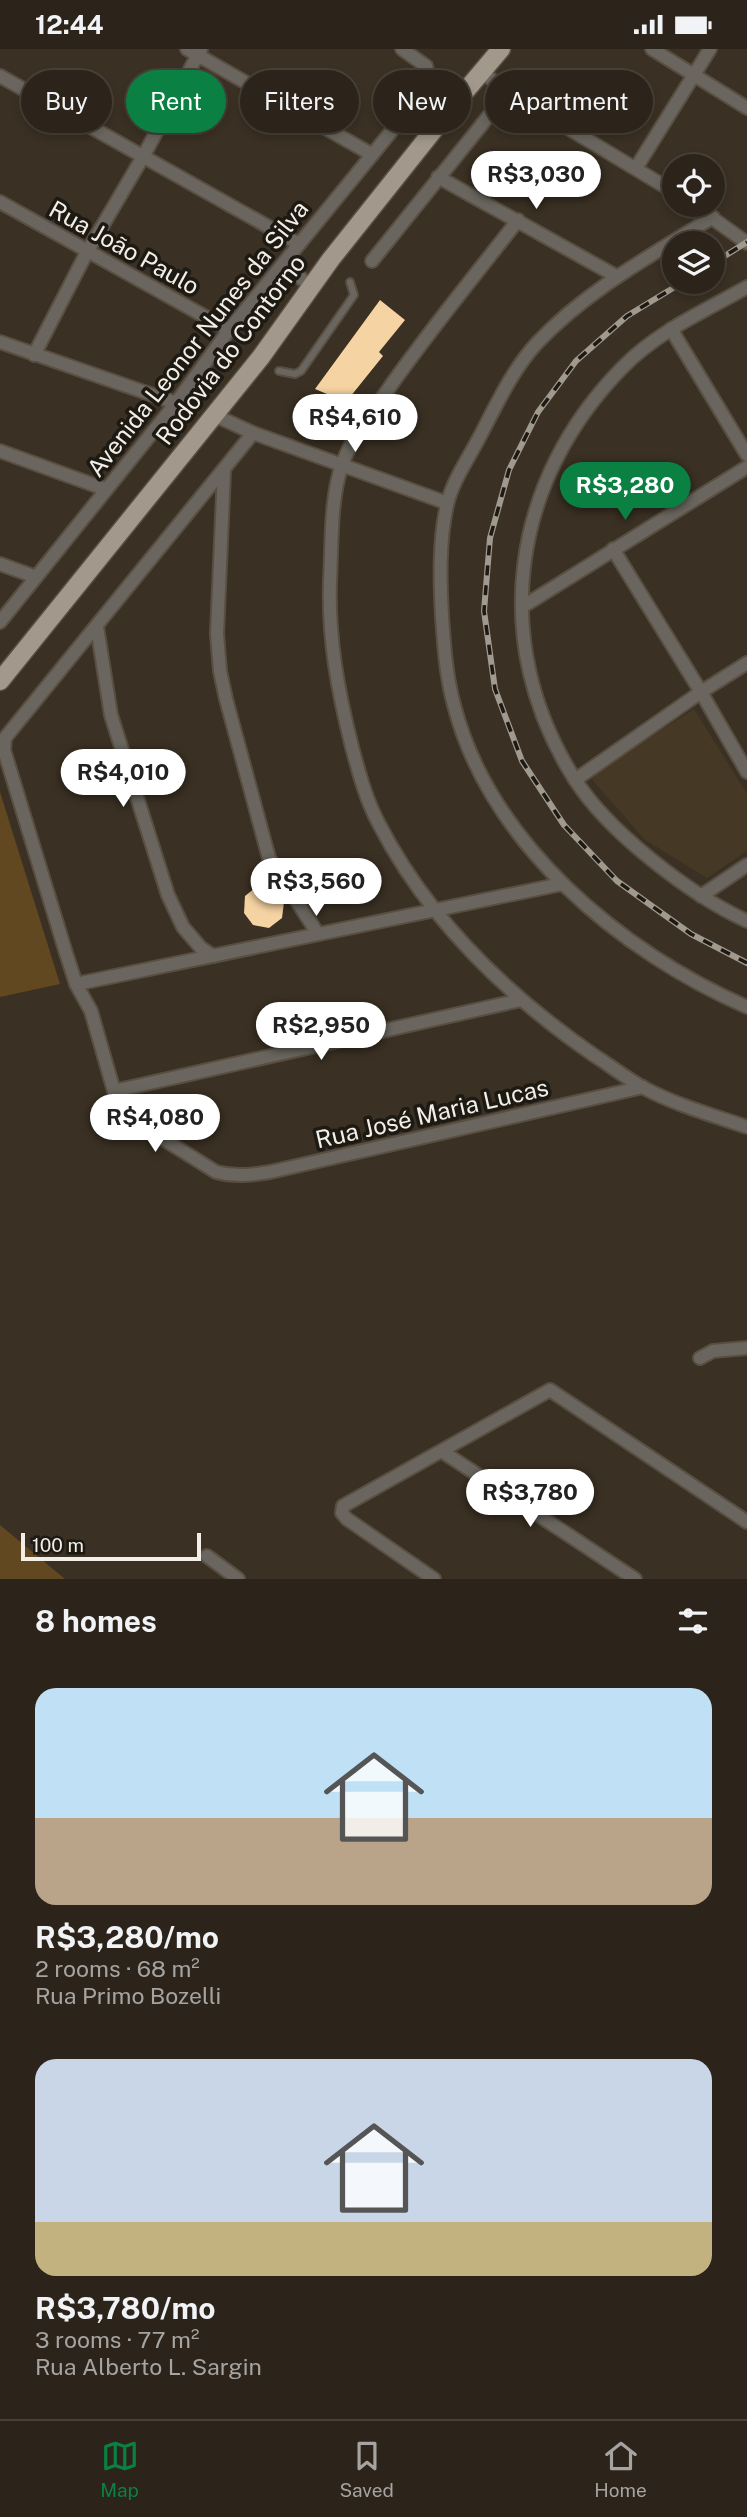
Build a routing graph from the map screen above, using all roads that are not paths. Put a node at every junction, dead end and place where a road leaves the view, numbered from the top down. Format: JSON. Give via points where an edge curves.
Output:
{"nodes":[{"id":1,"x":402,"y":49,"type":"edge"},
{"id":2,"x":501,"y":49,"type":"edge"},
{"id":3,"x":652,"y":49,"type":"edge"},
{"id":4,"x":710,"y":49,"type":"edge"},
{"id":5,"x":195,"y":51,"type":"edge"},
{"id":6,"x":427,"y":70,"type":"edge"},
{"id":7,"x":483,"y":73,"type":"joint"},
{"id":8,"x":694,"y":75,"type":"junction"},
{"id":9,"x":0,"y":76,"type":"edge"},
{"id":10,"x":471,"y":86,"type":"edge"},
{"id":11,"x":747,"y":108,"type":"edge"},
{"id":12,"x":485,"y":120,"type":"edge"},
{"id":13,"x":389,"y":133,"type":"edge"},
{"id":14,"x":432,"y":133,"type":"edge"},
{"id":15,"x":577,"y":133,"type":"edge"},
{"id":16,"x":371,"y":154,"type":"junction"},
{"id":17,"x":144,"y":155,"type":"junction"},
{"id":18,"x":636,"y":168,"type":"junction"},
{"id":19,"x":438,"y":177,"type":"junction"},
{"id":20,"x":662,"y":184,"type":"edge"},
{"id":21,"x":0,"y":202,"type":"edge"},
{"id":22,"x":713,"y":217,"type":"joint"},
{"id":23,"x":518,"y":220,"type":"junction"},
{"id":24,"x":747,"y":243,"type":"edge"},
{"id":25,"x":299,"y":244,"type":"junction"},
{"id":26,"x":87,"y":252,"type":"junction"},
{"id":27,"x":372,"y":261,"type":"dead end"},
{"id":28,"x":284,"y":264,"type":"junction"},
{"id":29,"x":616,"y":275,"type":"junction"},
{"id":30,"x":350,"y":282,"type":"dead end"},
{"id":31,"x":747,"y":286,"type":"edge"},
{"id":32,"x":312,"y":287,"type":"junction"},
{"id":33,"x":671,"y":329,"type":"junction"},
{"id":34,"x":229,"y":330,"type":"junction"},
{"id":35,"x":0,"y":342,"type":"edge"},
{"id":36,"x":34,"y":355,"type":"junction"},
{"id":37,"x":279,"y":371,"type":"dead end"},
{"id":38,"x":176,"y":403,"type":"junction"},
{"id":39,"x":214,"y":415,"type":"junction"},
{"id":40,"x":253,"y":433,"type":"junction"},
{"id":41,"x":0,"y":451,"type":"edge"},
{"id":42,"x":747,"y":455,"type":"edge"},
{"id":43,"x":341,"y":466,"type":"junction"},
{"id":44,"x":747,"y":467,"type":"edge"},
{"id":45,"x":225,"y":471,"type":"junction"},
{"id":46,"x":105,"y":489,"type":"junction"},
{"id":47,"x":447,"y":503,"type":"junction"},
{"id":48,"x":613,"y":549,"type":"junction"},
{"id":49,"x":0,"y":564,"type":"edge"},
{"id":50,"x":36,"y":577,"type":"junction"},
{"id":51,"x":522,"y":607,"type":"junction"},
{"id":52,"x":0,"y":622,"type":"edge"},
{"id":53,"x":97,"y":627,"type":"junction"},
{"id":54,"x":747,"y":663,"type":"edge"},
{"id":55,"x":0,"y":681,"type":"edge"},
{"id":56,"x":701,"y":692,"type":"junction"},
{"id":57,"x":747,"y":772,"type":"edge"},
{"id":58,"x":575,"y":780,"type":"junction"},
{"id":59,"x":747,"y":865,"type":"edge"},
{"id":60,"x":562,"y":884,"type":"junction"},
{"id":61,"x":701,"y":896,"type":"junction"},
{"id":62,"x":434,"y":910,"type":"junction"},
{"id":63,"x":747,"y":921,"type":"edge"},
{"id":64,"x":318,"y":934,"type":"junction"},
{"id":65,"x":213,"y":956,"type":"junction"},
{"id":66,"x":76,"y":984,"type":"junction"},
{"id":67,"x":521,"y":1000,"type":"junction"},
{"id":68,"x":747,"y":1007,"type":"edge"},
{"id":69,"x":643,"y":1087,"type":"junction"},
{"id":70,"x":114,"y":1091,"type":"junction"},
{"id":71,"x":747,"y":1127,"type":"edge"},
{"id":72,"x":746,"y":1349,"type":"edge"},
{"id":73,"x":700,"y":1358,"type":"dead end"},
{"id":74,"x":443,"y":1452,"type":"junction"},
{"id":75,"x":747,"y":1522,"type":"edge"},
{"id":76,"x":207,"y":1556,"type":"dead end"},
{"id":77,"x":238,"y":1579,"type":"edge"},
{"id":78,"x":435,"y":1579,"type":"edge"},
{"id":79,"x":635,"y":1579,"type":"edge"}],
"edges":[{"from":1,"to":6,"type":"street"},
{"from":2,"to":7,"type":"main road","name":"Rodovia do Contorno"},
{"from":3,"to":8,"type":"street"},
{"from":4,"to":8,"type":"street"},
{"from":5,"to":16,"type":"street"},
{"from":5,"to":17,"type":"street"},
{"from":7,"to":10,"type":"main road","name":"Rodovia do Contorno"},
{"from":8,"to":11,"type":"street"},
{"from":8,"to":18,"type":"street"},
{"from":9,"to":17,"type":"street"},
{"from":12,"to":19,"type":"street"},
{"from":13,"to":16,"type":"street","name":"Avenida Leonor Nunes da Silva"},
{"from":14,"to":32,"type":"main road","name":"Rodovia do Contorno"},
{"from":15,"to":18,"type":"street"},
{"from":16,"to":25,"type":"street","name":"Avenida Leonor Nunes da Silva"},
{"from":17,"to":25,"type":"street"},
{"from":17,"to":26,"type":"street"},
{"from":18,"to":20,"type":"street"},
{"from":19,"to":23,"type":"street"},
{"from":19,"to":27,"type":"street"},
{"from":21,"to":26,"type":"street","name":"Rua João Paulo"},
{"from":22,"to":24,"type":"street"},
{"from":22,"to":29,"type":"street"},
{"from":23,"to":29,"type":"street"},
{"from":23,"to":43,"type":"street","via":[[405,365],[353,439]]},
{"from":25,"to":28,"type":"street","name":"Avenida Leonor Nunes da Silva"},
{"from":26,"to":34,"type":"street","name":"Rua João Paulo"},
{"from":26,"to":36,"type":"street"},
{"from":28,"to":32,"type":"street"},
{"from":28,"to":34,"type":"street","name":"Avenida Leonor Nunes da Silva"},
{"from":29,"to":47,"type":"street","via":[[536,344],[483,431]]},
{"from":30,"to":37,"type":"lane","via":[[354,295],[300,371]]},
{"from":31,"to":33,"type":"street"},
{"from":32,"to":39,"type":"main road","name":"Rodovia do Contorno"},
{"from":33,"to":42,"type":"street"},
{"from":33,"to":51,"type":"street","via":[[624,366],[576,424],[552,464],[526,540]]},
{"from":34,"to":38,"type":"street","name":"Avenida Leonor Nunes da Silva"},
{"from":35,"to":36,"type":"street"},
{"from":36,"to":38,"type":"street"},
{"from":38,"to":46,"type":"street","name":"Avenida Leonor Nunes da Silva"},
{"from":39,"to":40,"type":"street"},
{"from":39,"to":55,"type":"main road","name":"Rodovia do Contorno"},
{"from":40,"to":43,"type":"street"},
{"from":40,"to":45,"type":"street"},
{"from":41,"to":46,"type":"street"},
{"from":43,"to":47,"type":"street"},
{"from":43,"to":62,"type":"street","via":[[332,530],[329,615],[337,684],[370,804],[388,841]]},
{"from":44,"to":48,"type":"street"},
{"from":45,"to":53,"type":"street"},
{"from":45,"to":64,"type":"street","via":[[218,582],[220,671],[269,858]]},
{"from":46,"to":50,"type":"street","name":"Avenida Leonor Nunes da Silva"},
{"from":47,"to":60,"type":"street","via":[[441,597],[454,705],[475,762],[494,796]]},
{"from":48,"to":51,"type":"street"},
{"from":48,"to":56,"type":"street"},
{"from":49,"to":50,"type":"street"},
{"from":50,"to":52,"type":"street","name":"Avenida Leonor Nunes da Silva"},
{"from":51,"to":58,"type":"street","via":[[527,661],[537,701]]},
{"from":53,"to":65,"type":"street","via":[[111,715],[168,895],[183,927]]},
{"from":53,"to":66,"type":"street","via":[[5,738],[4,750]]},
{"from":54,"to":56,"type":"street"},
{"from":56,"to":57,"type":"street"},
{"from":56,"to":58,"type":"street"},
{"from":58,"to":61,"type":"street","via":[[627,838]]},
{"from":59,"to":61,"type":"street"},
{"from":60,"to":62,"type":"street"},
{"from":60,"to":68,"type":"street","via":[[659,960]]},
{"from":61,"to":63,"type":"street"},
{"from":62,"to":64,"type":"street"},
{"from":62,"to":67,"type":"street"},
{"from":64,"to":65,"type":"street"},
{"from":65,"to":66,"type":"street"},
{"from":66,"to":70,"type":"street","via":[[91,1011]]},
{"from":67,"to":69,"type":"street"},
{"from":67,"to":70,"type":"street"},
{"from":69,"to":70,"type":"street","name":"Rua José Maria Lucas","via":[[270,1172],[230,1176],[205,1166],[136,1122]]},
{"from":69,"to":71,"type":"street"},
{"from":72,"to":73,"type":"street","via":[[713,1351]]},
{"from":74,"to":75,"type":"street","via":[[550,1390]]},
{"from":74,"to":78,"type":"street","via":[[343,1506],[342,1513]]},
{"from":74,"to":79,"type":"street"},
{"from":76,"to":77,"type":"street"}]}
